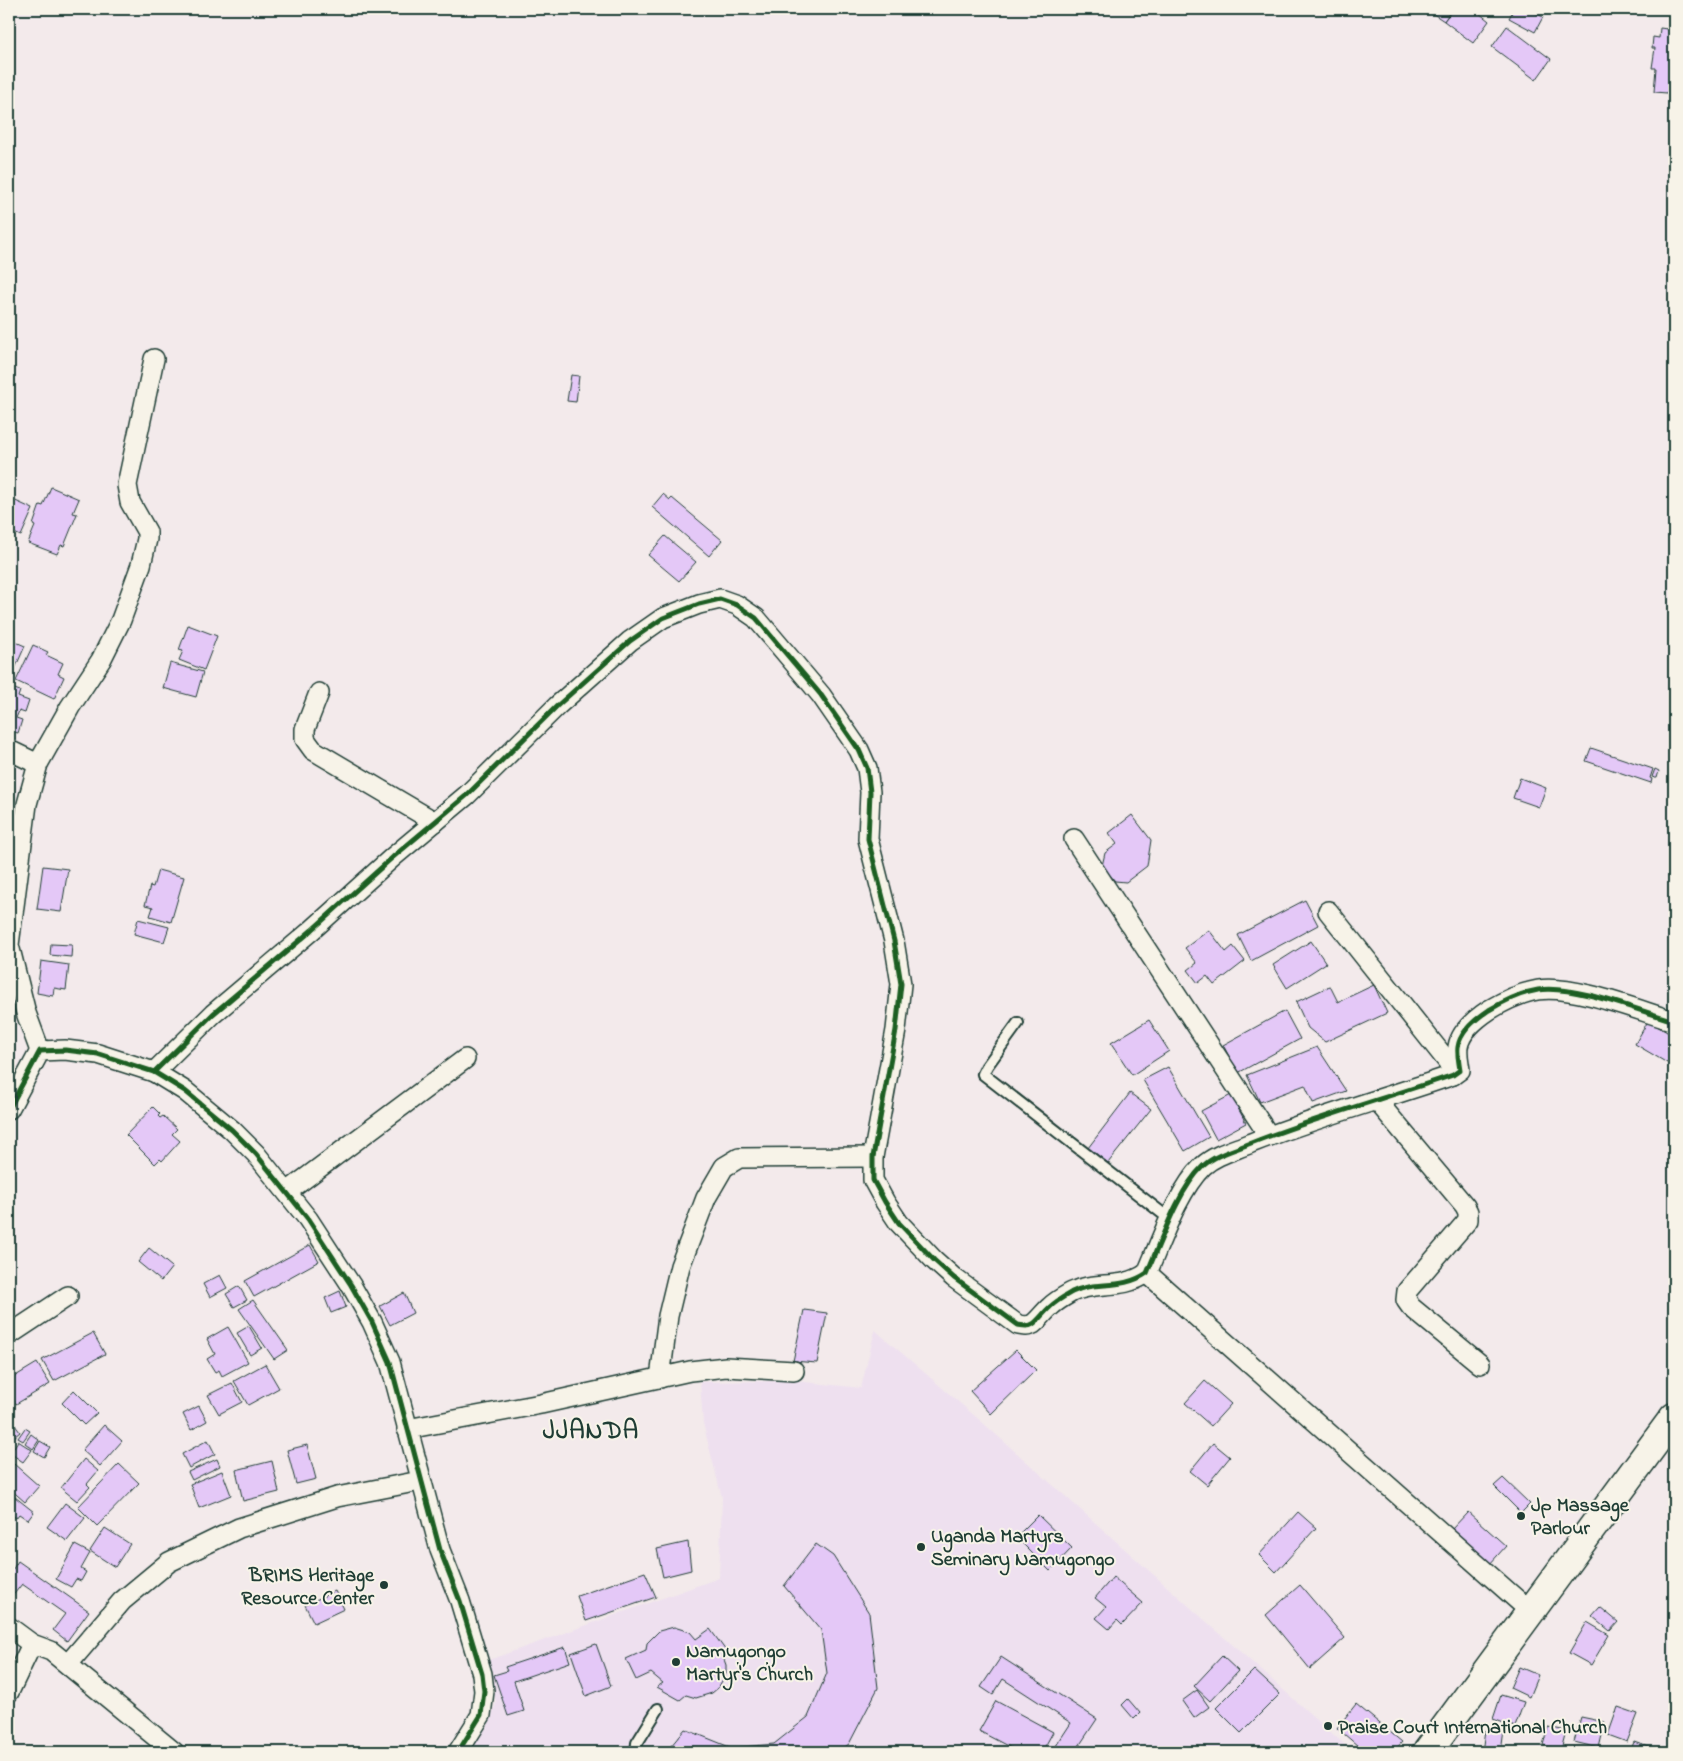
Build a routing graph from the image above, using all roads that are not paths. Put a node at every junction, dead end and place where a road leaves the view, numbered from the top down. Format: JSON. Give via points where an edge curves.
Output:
{"nodes":[{"id":1,"x":154,"y":359,"type":"dead end"},
{"id":2,"x":319,"y":693,"type":"dead end"},
{"id":3,"x":9,"y":750,"type":"edge"},
{"id":4,"x":38,"y":764,"type":"junction"},
{"id":5,"x":435,"y":822,"type":"junction"},
{"id":6,"x":1074,"y":839,"type":"dead end"},
{"id":7,"x":1328,"y":911,"type":"dead end"},
{"id":8,"x":9,"y":945,"type":"edge"},
{"id":9,"x":1674,"y":1021,"type":"edge"},
{"id":10,"x":1018,"y":1023,"type":"dead end"},
{"id":11,"x":40,"y":1051,"type":"junction"},
{"id":12,"x":465,"y":1059,"type":"dead end"},
{"id":13,"x":154,"y":1072,"type":"junction"},
{"id":14,"x":1453,"y":1076,"type":"junction"},
{"id":15,"x":1377,"y":1101,"type":"junction"},
{"id":16,"x":9,"y":1109,"type":"edge"},
{"id":17,"x":1269,"y":1136,"type":"junction"},
{"id":18,"x":873,"y":1157,"type":"junction"},
{"id":19,"x":287,"y":1192,"type":"junction"},
{"id":20,"x":1171,"y":1220,"type":"junction"},
{"id":21,"x":1147,"y":1273,"type":"junction"},
{"id":22,"x":68,"y":1296,"type":"dead end"},
{"id":23,"x":9,"y":1335,"type":"edge"},
{"id":24,"x":1480,"y":1364,"type":"dead end"},
{"id":25,"x":794,"y":1372,"type":"dead end"},
{"id":26,"x":660,"y":1378,"type":"junction"},
{"id":27,"x":1674,"y":1417,"type":"edge"},
{"id":28,"x":407,"y":1429,"type":"junction"},
{"id":29,"x":420,"y":1481,"type":"junction"},
{"id":30,"x":1531,"y":1612,"type":"junction"},
{"id":31,"x":9,"y":1627,"type":"edge"},
{"id":32,"x":32,"y":1644,"type":"junction"},
{"id":33,"x":68,"y":1664,"type":"junction"},
{"id":34,"x":9,"y":1692,"type":"edge"},
{"id":35,"x":658,"y":1709,"type":"dead end"},
{"id":36,"x":174,"y":1752,"type":"edge"},
{"id":37,"x":458,"y":1752,"type":"edge"},
{"id":38,"x":636,"y":1752,"type":"edge"},
{"id":39,"x":1427,"y":1752,"type":"edge"}],
"edges":[{"from":1,"to":4,"type":"street","via":[[127,484],[130,502],[147,532],[140,565],[121,620],[101,660]]},
{"from":2,"to":5,"type":"street","via":[[305,729],[305,739],[314,750]]},
{"from":3,"to":4,"type":"street"},
{"from":4,"to":8,"type":"street","via":[[27,804]]},
{"from":5,"to":13,"type":"street","via":[[214,1014]]},
{"from":5,"to":18,"type":"street","via":[[468,796],[557,706],[630,641],[663,618],[720,599],[737,605],[756,618],[821,695],[859,750],[867,768],[870,792],[868,839],[894,941],[901,984]]},
{"from":6,"to":17,"type":"street"},
{"from":7,"to":14,"type":"street","via":[[1448,1062]]},
{"from":8,"to":11,"type":"street","via":[[26,1013]]},
{"from":9,"to":14,"type":"street","via":[[1598,997],[1556,989],[1538,990],[1506,999],[1467,1029],[1458,1046],[1460,1070]]},
{"from":10,"to":20,"type":"lane","via":[[984,1074]]},
{"from":11,"to":13,"type":"street","via":[[98,1054]]},
{"from":11,"to":16,"type":"street"},
{"from":12,"to":19,"type":"street"},
{"from":13,"to":19,"type":"street","via":[[184,1091],[232,1130]]},
{"from":14,"to":15,"type":"street"},
{"from":15,"to":17,"type":"street"},
{"from":15,"to":24,"type":"street","via":[[1468,1212],[1468,1220],[1407,1291],[1406,1300],[1411,1308]]},
{"from":17,"to":20,"type":"street","via":[[1204,1165],[1180,1200]]},
{"from":18,"to":21,"type":"street","via":[[873,1180],[899,1223],[954,1278],[1018,1325],[1033,1324],[1052,1305],[1074,1291],[1128,1282]]},
{"from":18,"to":26,"type":"street","via":[[739,1158],[724,1167],[706,1198],[680,1266],[668,1316]]},
{"from":19,"to":28,"type":"street","via":[[308,1219],[372,1322],[390,1362]]},
{"from":20,"to":21,"type":"street"},
{"from":21,"to":30,"type":"street"},
{"from":22,"to":23,"type":"street"},
{"from":25,"to":26,"type":"street","via":[[726,1367]]},
{"from":26,"to":28,"type":"street"},
{"from":27,"to":30,"type":"main road"},
{"from":28,"to":29,"type":"street"},
{"from":29,"to":33,"type":"street","via":[[337,1497],[248,1525],[169,1562],[122,1601]]},
{"from":29,"to":37,"type":"street","via":[[482,1674],[481,1715]]},
{"from":30,"to":39,"type":"main road"},
{"from":31,"to":32,"type":"street"},
{"from":32,"to":33,"type":"street","via":[[51,1650]]},
{"from":32,"to":34,"type":"street"},
{"from":33,"to":36,"type":"street"},
{"from":35,"to":38,"type":"lane","via":[[637,1743]]}]}
